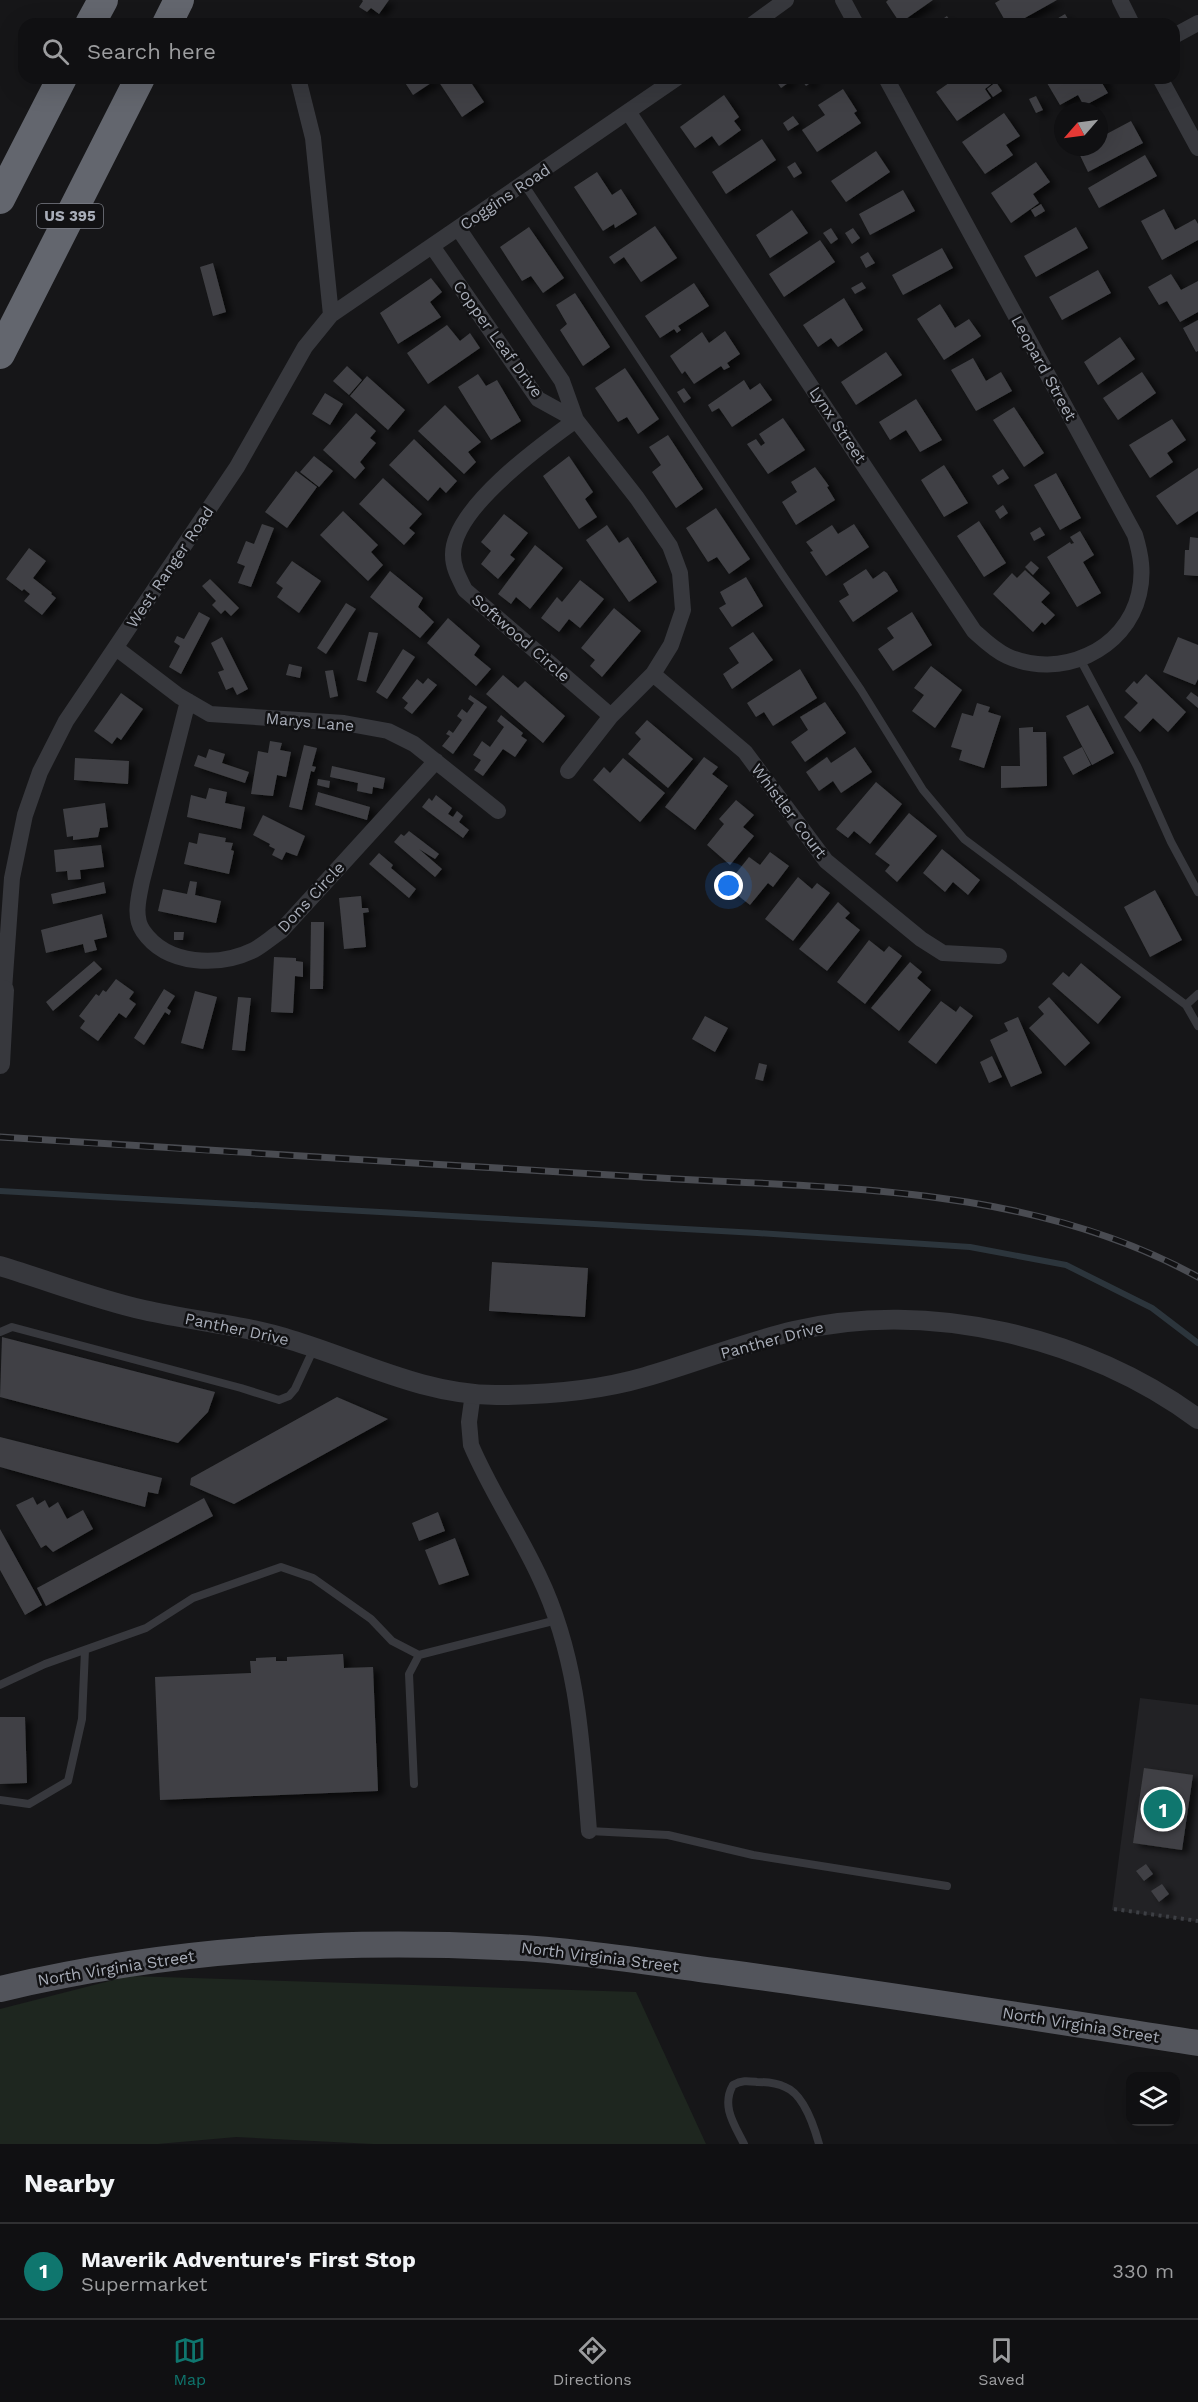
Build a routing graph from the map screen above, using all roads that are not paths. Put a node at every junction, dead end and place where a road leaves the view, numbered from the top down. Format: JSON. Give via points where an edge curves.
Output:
{"nodes":[{"id":1,"x":103,"y":0,"type":"edge"},
{"id":2,"x":179,"y":0,"type":"edge"},
{"id":3,"x":786,"y":0,"type":"edge"},
{"id":4,"x":843,"y":0,"type":"edge"},
{"id":5,"x":1120,"y":0,"type":"edge"},
{"id":6,"x":93,"y":18,"type":"edge"},
{"id":7,"x":170,"y":18,"type":"edge"},
{"id":8,"x":761,"y":18,"type":"edge"},
{"id":9,"x":853,"y":18,"type":"edge"},
{"id":10,"x":1129,"y":18,"type":"edge"},
{"id":11,"x":1198,"y":23,"type":"edge"},
{"id":12,"x":1180,"y":33,"type":"edge"},
{"id":13,"x":59,"y":84,"type":"edge"},
{"id":14,"x":137,"y":84,"type":"edge"},
{"id":15,"x":300,"y":84,"type":"edge"},
{"id":16,"x":669,"y":84,"type":"edge"},
{"id":17,"x":889,"y":84,"type":"edge"},
{"id":18,"x":1163,"y":84,"type":"edge"},
{"id":19,"x":629,"y":112,"type":"junction"},
{"id":20,"x":1198,"y":148,"type":"edge"},
{"id":21,"x":524,"y":184,"type":"junction"},
{"id":22,"x":0,"y":199,"type":"edge"},
{"id":23,"x":458,"y":228,"type":"junction"},
{"id":24,"x":432,"y":246,"type":"junction"},
{"id":25,"x":331,"y":315,"type":"junction"},
{"id":26,"x":0,"y":354,"type":"edge"},
{"id":27,"x":576,"y":420,"type":"junction"},
{"id":28,"x":116,"y":648,"type":"junction"},
{"id":29,"x":1086,"y":656,"type":"junction"},
{"id":30,"x":653,"y":674,"type":"junction"},
{"id":31,"x":188,"y":701,"type":"junction"},
{"id":32,"x":611,"y":716,"type":"junction"},
{"id":33,"x":436,"y":761,"type":"junction"},
{"id":34,"x":568,"y":771,"type":"dead end"},
{"id":35,"x":498,"y":811,"type":"dead end"},
{"id":36,"x":1198,"y":892,"type":"edge"},
{"id":37,"x":999,"y":956,"type":"dead end"},
{"id":38,"x":2,"y":990,"type":"edge"},
{"id":39,"x":1198,"y":994,"type":"edge"},
{"id":40,"x":1186,"y":1005,"type":"junction"},
{"id":41,"x":1198,"y":1026,"type":"edge"},
{"id":42,"x":0,"y":1064,"type":"edge"},
{"id":43,"x":0,"y":1266,"type":"edge"},
{"id":44,"x":0,"y":1332,"type":"edge"},
{"id":45,"x":314,"y":1348,"type":"junction"},
{"id":46,"x":473,"y":1393,"type":"junction"},
{"id":47,"x":1198,"y":1419,"type":"edge"},
{"id":48,"x":557,"y":1620,"type":"junction"},
{"id":49,"x":85,"y":1650,"type":"junction"},
{"id":50,"x":419,"y":1655,"type":"junction"},
{"id":51,"x":0,"y":1685,"type":"edge"},
{"id":52,"x":414,"y":1784,"type":"dead end"},
{"id":53,"x":0,"y":1800,"type":"edge"},
{"id":54,"x":589,"y":1831,"type":"joint"},
{"id":55,"x":947,"y":1886,"type":"dead end"},
{"id":56,"x":0,"y":1989,"type":"edge"},
{"id":57,"x":1198,"y":2043,"type":"edge"},
{"id":58,"x":744,"y":2144,"type":"edge"},
{"id":59,"x":819,"y":2144,"type":"edge"}],
"edges":[{"from":1,"to":6,"type":"highway"},
{"from":2,"to":7,"type":"highway"},
{"from":3,"to":8,"type":"street"},
{"from":4,"to":9,"type":"street"},
{"from":5,"to":10,"type":"street"},
{"from":11,"to":12,"type":"street"},
{"from":13,"to":22,"type":"highway"},
{"from":14,"to":26,"type":"highway","number":"US 395"},
{"from":15,"to":25,"type":"street","via":[[313,138]]},
{"from":16,"to":19,"type":"street","name":"Coggins Road"},
{"from":17,"to":29,"type":"street","name":"Leopard Street","via":[[1135,535],[1141,555],[1139,596],[1115,636]]},
{"from":18,"to":20,"type":"street"},
{"from":19,"to":21,"type":"street","name":"Coggins Road"},
{"from":19,"to":29,"type":"street","name":"Lynx Street","via":[[974,631],[989,645],[1026,663],[1069,663]]},
{"from":21,"to":23,"type":"street","name":"Coggins Road"},
{"from":21,"to":40,"type":"lane","via":[[861,690],[923,790],[964,839]]},
{"from":23,"to":24,"type":"street","name":"Coggins Road"},
{"from":23,"to":27,"type":"street","name":"Copper Leaf Drive","via":[[562,381]]},
{"from":24,"to":25,"type":"street","name":"Coggins Road"},
{"from":24,"to":27,"type":"street","name":"Copper Leaf Drive","via":[[538,399]]},
{"from":25,"to":28,"type":"street","name":"West Ranger Road","via":[[305,347],[237,467]]},
{"from":27,"to":30,"type":"street","name":"Copper Leaf Drive","via":[[670,546],[680,573],[683,610],[671,645]]},
{"from":27,"to":32,"type":"street","name":"Softwood Circle","via":[[508,473],[460,527],[453,553],[455,572],[465,590]]},
{"from":28,"to":31,"type":"street","name":"Marys Lane"},
{"from":28,"to":38,"type":"street","name":"West Ranger Road","via":[[66,721],[40,772],[25,815],[12,878]]},
{"from":29,"to":36,"type":"lane"},
{"from":30,"to":32,"type":"street","name":"Copper Leaf Drive"},
{"from":30,"to":37,"type":"street","name":"Whistler Court","via":[[745,752],[826,861],[921,939],[943,953]]},
{"from":31,"to":33,"type":"street","name":"Marys Lane","via":[[210,714],[344,723],[388,731]]},
{"from":31,"to":33,"type":"street","name":"Dons Circle","via":[[137,909],[142,930],[164,950],[196,962],[254,950],[280,931]]},
{"from":32,"to":34,"type":"street","name":"Copper Leaf Drive"},
{"from":33,"to":35,"type":"street","name":"Marys Lane"},
{"from":38,"to":42,"type":"street","name":"West Ranger Road"},
{"from":39,"to":40,"type":"lane"},
{"from":40,"to":41,"type":"lane"},
{"from":43,"to":45,"type":"street","name":"Panther Drive","via":[[140,1309],[288,1339]]},
{"from":44,"to":45,"type":"lane","via":[[12,1327],[279,1400],[295,1389]]},
{"from":45,"to":46,"type":"street","name":"Panther Drive","via":[[415,1382]]},
{"from":46,"to":47,"type":"street","name":"Panther Drive","via":[[591,1388],[641,1378],[793,1331],[839,1322],[928,1320],[985,1328],[1089,1359],[1136,1381]]},
{"from":46,"to":48,"type":"street","via":[[471,1445],[539,1576]]},
{"from":48,"to":50,"type":"lane"},
{"from":48,"to":54,"type":"street","via":[[581,1723]]},
{"from":49,"to":50,"type":"lane","via":[[146,1628],[194,1598],[281,1567],[313,1578],[371,1619],[392,1641]]},
{"from":49,"to":51,"type":"lane"},
{"from":49,"to":53,"type":"lane","via":[[82,1719],[68,1781],[29,1804]]},
{"from":50,"to":52,"type":"lane","via":[[409,1674]]},
{"from":54,"to":55,"type":"lane","via":[[668,1835],[753,1855]]},
{"from":56,"to":57,"type":"main road","name":"North Virginia Street","via":[[219,1951],[376,1944],[500,1947],[563,1951],[833,1987]]},
{"from":58,"to":59,"type":"lane","via":[[727,2103],[733,2085],[742,2081],[764,2082],[793,2092]]}]}
